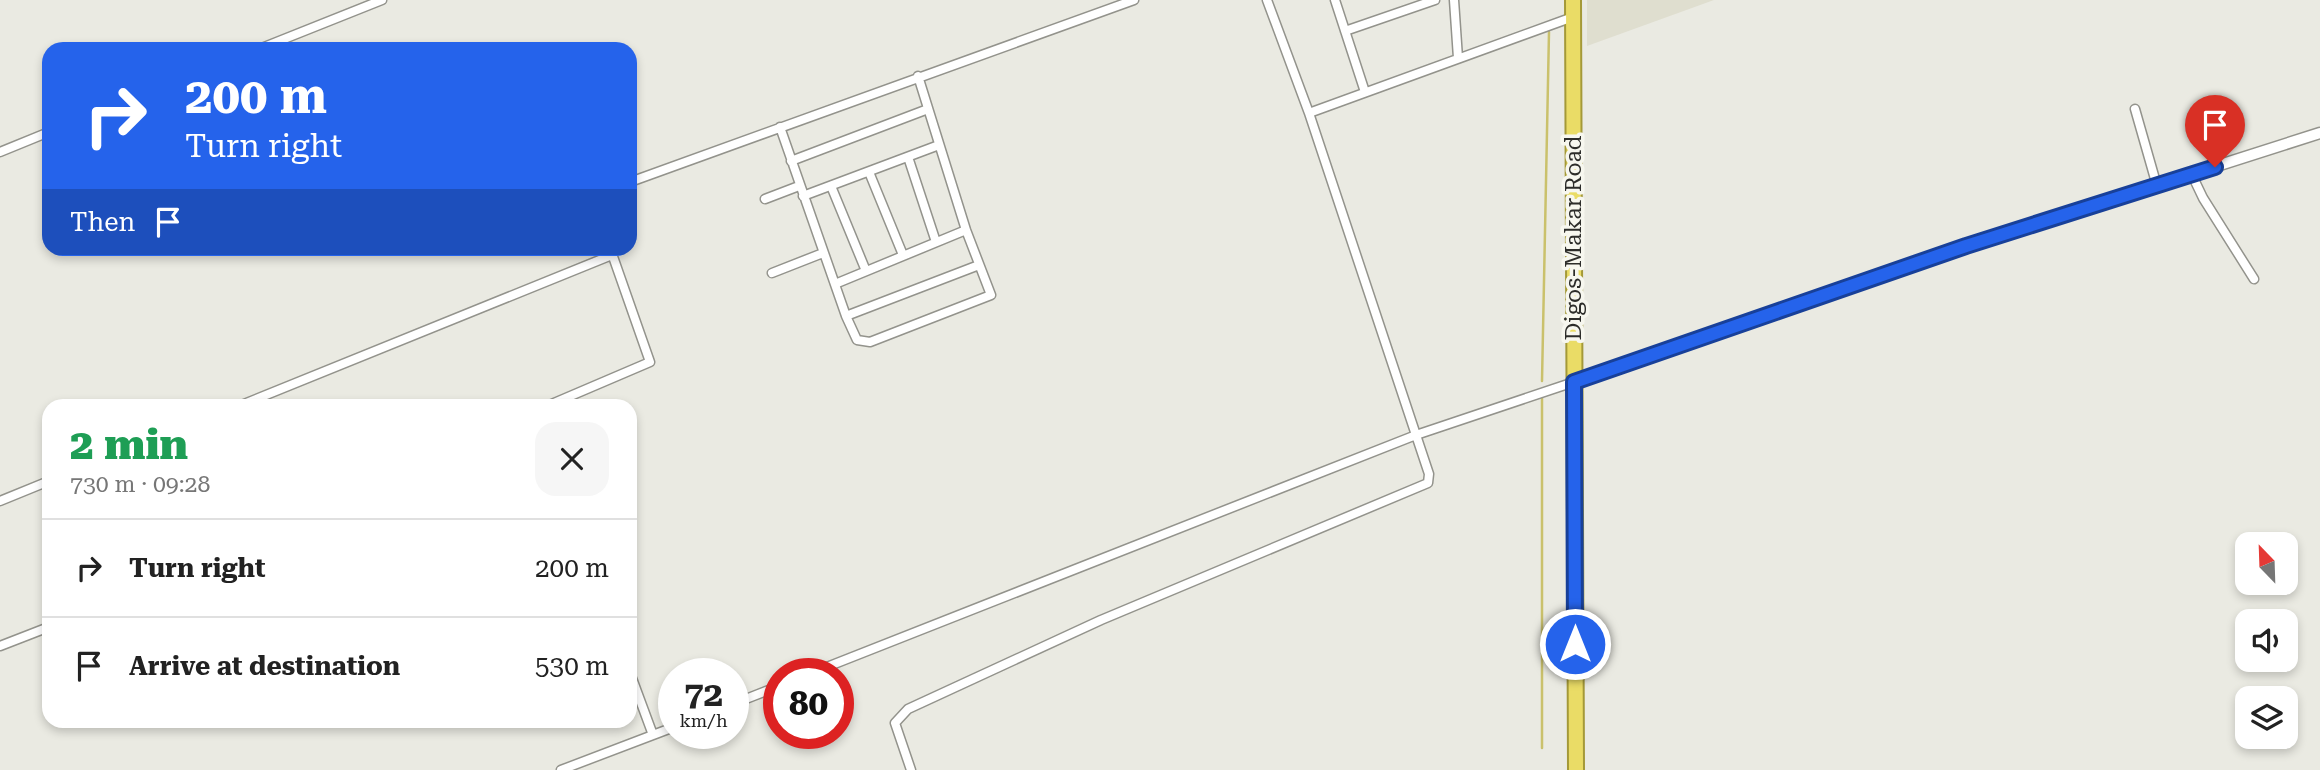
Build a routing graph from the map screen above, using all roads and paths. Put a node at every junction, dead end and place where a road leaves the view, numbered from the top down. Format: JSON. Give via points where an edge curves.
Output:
{"nodes":[{"id":1,"x":382,"y":0,"type":"edge"},
{"id":2,"x":1134,"y":0,"type":"edge"},
{"id":3,"x":1267,"y":0,"type":"edge"},
{"id":4,"x":1335,"y":0,"type":"edge"},
{"id":5,"x":1434,"y":0,"type":"edge"},
{"id":6,"x":1454,"y":0,"type":"edge"},
{"id":7,"x":1573,"y":0,"type":"edge"},
{"id":8,"x":1573,"y":18,"type":"junction"},
{"id":9,"x":1345,"y":31,"type":"junction"},
{"id":10,"x":276,"y":42,"type":"edge"},
{"id":11,"x":1458,"y":58,"type":"junction"},
{"id":12,"x":918,"y":76,"type":"junction"},
{"id":13,"x":1365,"y":92,"type":"junction"},
{"id":14,"x":2135,"y":109,"type":"dead end"},
{"id":15,"x":928,"y":110,"type":"junction"},
{"id":16,"x":1309,"y":113,"type":"junction"},
{"id":17,"x":780,"y":127,"type":"junction"},
{"id":18,"x":2320,"y":134,"type":"edge"},
{"id":19,"x":42,"y":135,"type":"edge"},
{"id":20,"x":939,"y":145,"type":"junction"},
{"id":21,"x":0,"y":152,"type":"edge"},
{"id":22,"x":908,"y":157,"type":"junction"},
{"id":23,"x":791,"y":161,"type":"junction"},
{"id":24,"x":869,"y":172,"type":"junction"},
{"id":25,"x":2192,"y":175,"type":"junction"},
{"id":26,"x":637,"y":179,"type":"edge"},
{"id":27,"x":799,"y":186,"type":"junction"},
{"id":28,"x":831,"y":186,"type":"junction"},
{"id":29,"x":2157,"y":186,"type":"junction"},
{"id":30,"x":803,"y":196,"type":"junction"},
{"id":31,"x":765,"y":199,"type":"dead end"},
{"id":32,"x":966,"y":230,"type":"junction"},
{"id":33,"x":936,"y":242,"type":"junction"},
{"id":34,"x":823,"y":253,"type":"junction"},
{"id":35,"x":903,"y":255,"type":"junction"},
{"id":36,"x":601,"y":256,"type":"edge"},
{"id":37,"x":612,"y":256,"type":"edge"},
{"id":38,"x":979,"y":265,"type":"junction"},
{"id":39,"x":866,"y":271,"type":"junction"},
{"id":40,"x":772,"y":273,"type":"dead end"},
{"id":41,"x":2254,"y":279,"type":"dead end"},
{"id":42,"x":835,"y":284,"type":"junction"},
{"id":43,"x":846,"y":316,"type":"junction"},
{"id":44,"x":1574,"y":382,"type":"junction"},
{"id":45,"x":256,"y":399,"type":"edge"},
{"id":46,"x":563,"y":399,"type":"edge"},
{"id":47,"x":1416,"y":435,"type":"junction"},
{"id":48,"x":42,"y":484,"type":"edge"},
{"id":49,"x":0,"y":500,"type":"edge"},
{"id":50,"x":42,"y":630,"type":"edge"},
{"id":51,"x":0,"y":646,"type":"edge"},
{"id":52,"x":850,"y":658,"type":"edge"},
{"id":53,"x":637,"y":692,"type":"edge"},
{"id":54,"x":658,"y":733,"type":"edge"},
{"id":55,"x":653,"y":735,"type":"junction"},
{"id":56,"x":561,"y":770,"type":"edge"},
{"id":57,"x":911,"y":770,"type":"edge"},
{"id":58,"x":1576,"y":770,"type":"edge"}],
"edges":[{"from":1,"to":10,"type":"street"},
{"from":2,"to":12,"type":"street"},
{"from":3,"to":16,"type":"street"},
{"from":4,"to":9,"type":"street"},
{"from":5,"to":9,"type":"street"},
{"from":6,"to":11,"type":"street"},
{"from":7,"to":8,"type":"highway","name":"Digos-Makar Road"},
{"from":8,"to":11,"type":"street"},
{"from":8,"to":44,"type":"highway","name":"Digos-Makar Road"},
{"from":9,"to":13,"type":"street"},
{"from":11,"to":13,"type":"street"},
{"from":12,"to":15,"type":"street"},
{"from":12,"to":17,"type":"street"},
{"from":13,"to":16,"type":"street"},
{"from":14,"to":29,"type":"street"},
{"from":15,"to":20,"type":"street"},
{"from":15,"to":23,"type":"street"},
{"from":16,"to":47,"type":"street"},
{"from":17,"to":23,"type":"street"},
{"from":17,"to":26,"type":"street"},
{"from":18,"to":25,"type":"street"},
{"from":19,"to":21,"type":"street"},
{"from":20,"to":22,"type":"street"},
{"from":20,"to":32,"type":"street"},
{"from":22,"to":24,"type":"street"},
{"from":22,"to":33,"type":"street"},
{"from":23,"to":27,"type":"street"},
{"from":24,"to":28,"type":"street"},
{"from":24,"to":35,"type":"street"},
{"from":25,"to":29,"type":"street"},
{"from":25,"to":41,"type":"street"},
{"from":27,"to":30,"type":"street"},
{"from":27,"to":31,"type":"street"},
{"from":28,"to":30,"type":"street"},
{"from":28,"to":39,"type":"street"},
{"from":29,"to":44,"type":"street","via":[[1966,246]]},
{"from":30,"to":34,"type":"street"},
{"from":32,"to":33,"type":"street"},
{"from":32,"to":38,"type":"street"},
{"from":33,"to":35,"type":"street"},
{"from":34,"to":40,"type":"street"},
{"from":34,"to":42,"type":"street"},
{"from":35,"to":39,"type":"street"},
{"from":36,"to":45,"type":"street"},
{"from":37,"to":46,"type":"street","via":[[650,362]]},
{"from":38,"to":43,"type":"street"},
{"from":38,"to":43,"type":"street","via":[[992,292],[986,299],[870,342],[858,340]]},
{"from":39,"to":42,"type":"street"},
{"from":42,"to":43,"type":"street"},
{"from":44,"to":47,"type":"street"},
{"from":44,"to":58,"type":"highway","name":"Digos-Makar Road"},
{"from":47,"to":52,"type":"street"},
{"from":47,"to":57,"type":"street","via":[[1430,478],[1424,486],[1101,620],[908,709],[895,723]]},
{"from":48,"to":49,"type":"street"},
{"from":50,"to":51,"type":"street"},
{"from":53,"to":55,"type":"street"},
{"from":54,"to":55,"type":"street"},
{"from":55,"to":56,"type":"street"}]}
